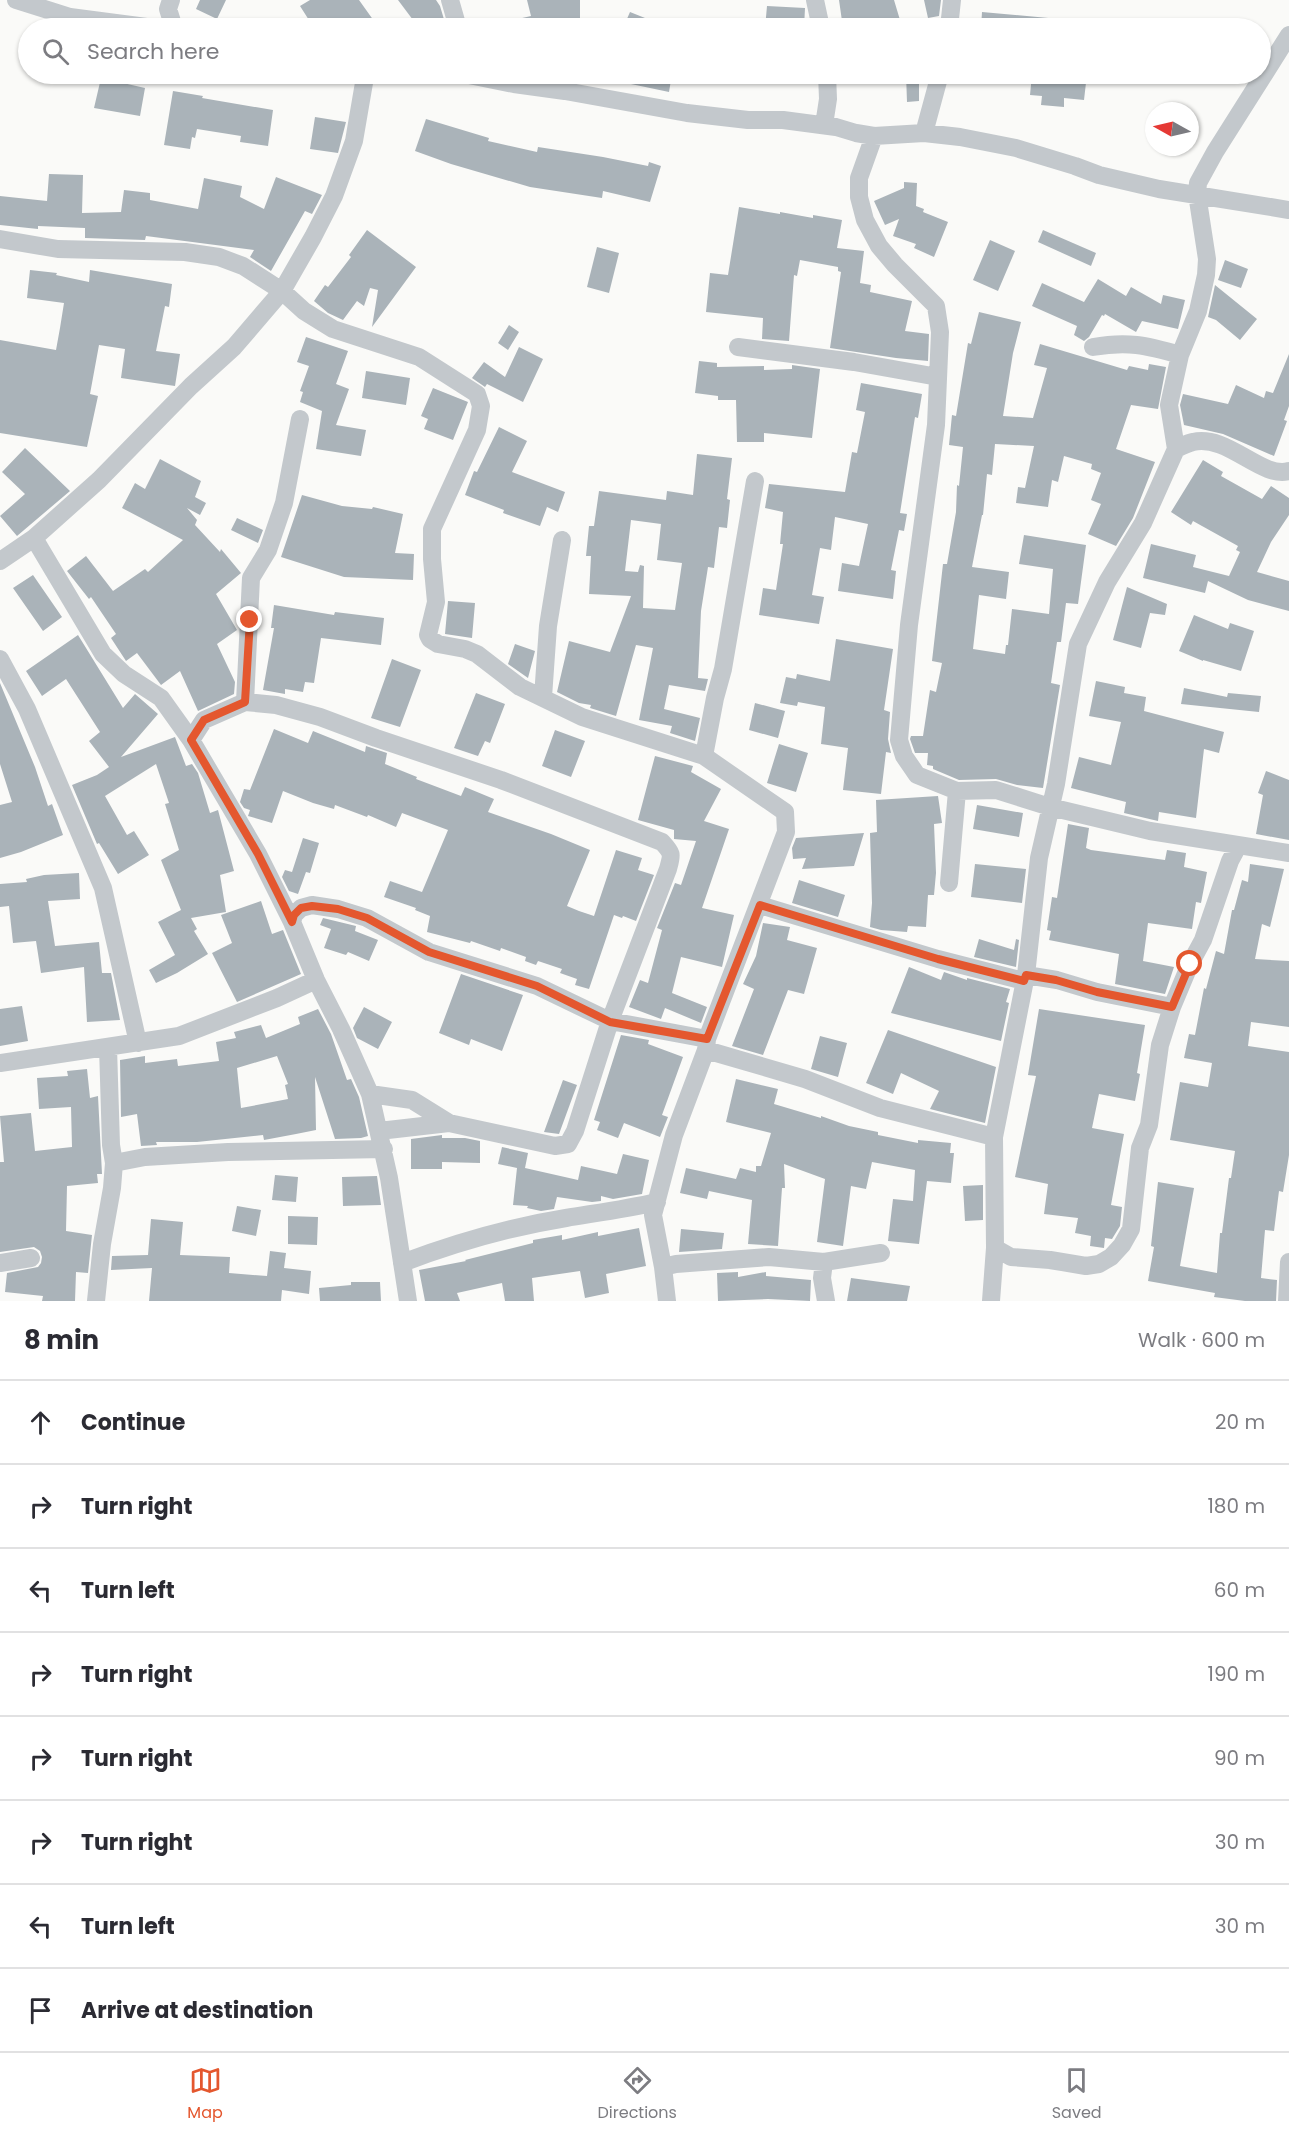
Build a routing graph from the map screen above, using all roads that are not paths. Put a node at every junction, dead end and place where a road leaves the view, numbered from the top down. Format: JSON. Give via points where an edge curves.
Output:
{"nodes":[{"id":1,"x":16,"y":0,"type":"edge"},
{"id":2,"x":171,"y":0,"type":"edge"},
{"id":3,"x":450,"y":0,"type":"edge"},
{"id":4,"x":814,"y":0,"type":"edge"},
{"id":5,"x":952,"y":0,"type":"edge"},
{"id":6,"x":78,"y":18,"type":"edge"},
{"id":7,"x":171,"y":18,"type":"edge"},
{"id":8,"x":455,"y":18,"type":"edge"},
{"id":9,"x":818,"y":18,"type":"edge"},
{"id":10,"x":950,"y":18,"type":"edge"},
{"id":11,"x":1289,"y":35,"type":"edge"},
{"id":12,"x":1271,"y":63,"type":"edge"},
{"id":13,"x":364,"y":84,"type":"edge"},
{"id":14,"x":514,"y":84,"type":"edge"},
{"id":15,"x":827,"y":84,"type":"edge"},
{"id":16,"x":937,"y":84,"type":"edge"},
{"id":17,"x":1258,"y":84,"type":"edge"},
{"id":18,"x":824,"y":126,"type":"junction"},
{"id":19,"x":924,"y":133,"type":"junction"},
{"id":20,"x":874,"y":136,"type":"junction"},
{"id":21,"x":1197,"y":194,"type":"junction"},
{"id":22,"x":1289,"y":210,"type":"edge"},
{"id":23,"x":0,"y":239,"type":"edge"},
{"id":24,"x":282,"y":291,"type":"junction"},
{"id":25,"x":738,"y":347,"type":"dead end"},
{"id":26,"x":1093,"y":347,"type":"dead end"},
{"id":27,"x":1180,"y":355,"type":"junction"},
{"id":28,"x":938,"y":377,"type":"junction"},
{"id":29,"x":300,"y":419,"type":"dead end"},
{"id":30,"x":1176,"y":449,"type":"junction"},
{"id":31,"x":1289,"y":471,"type":"edge"},
{"id":32,"x":755,"y":481,"type":"dead end"},
{"id":33,"x":34,"y":538,"type":"junction"},
{"id":34,"x":562,"y":540,"type":"dead end"},
{"id":35,"x":0,"y":561,"type":"edge"},
{"id":36,"x":0,"y":659,"type":"edge"},
{"id":37,"x":543,"y":698,"type":"junction"},
{"id":38,"x":245,"y":702,"type":"junction"},
{"id":39,"x":191,"y":740,"type":"junction"},
{"id":40,"x":704,"y":756,"type":"junction"},
{"id":41,"x":957,"y":791,"type":"junction"},
{"id":42,"x":1050,"y":807,"type":"junction"},
{"id":43,"x":1238,"y":846,"type":"junction"},
{"id":44,"x":1289,"y":853,"type":"edge"},
{"id":45,"x":949,"y":883,"type":"dead end"},
{"id":46,"x":760,"y":905,"type":"junction"},
{"id":47,"x":292,"y":922,"type":"junction"},
{"id":48,"x":1025,"y":978,"type":"junction"},
{"id":49,"x":316,"y":980,"type":"junction"},
{"id":50,"x":1172,"y":1007,"type":"junction"},
{"id":51,"x":610,"y":1022,"type":"junction"},
{"id":52,"x":138,"y":1042,"type":"junction"},
{"id":53,"x":706,"y":1045,"type":"junction"},
{"id":54,"x":108,"y":1047,"type":"junction"},
{"id":55,"x":0,"y":1063,"type":"edge"},
{"id":56,"x":370,"y":1094,"type":"junction"},
{"id":57,"x":449,"y":1123,"type":"junction"},
{"id":58,"x":379,"y":1131,"type":"junction"},
{"id":59,"x":994,"y":1137,"type":"junction"},
{"id":60,"x":384,"y":1149,"type":"junction"},
{"id":61,"x":114,"y":1163,"type":"junction"},
{"id":62,"x":657,"y":1202,"type":"junction"},
{"id":63,"x":881,"y":1253,"type":"dead end"},
{"id":64,"x":1003,"y":1253,"type":"junction"},
{"id":65,"x":31,"y":1258,"type":"dead end"},
{"id":66,"x":824,"y":1262,"type":"junction"},
{"id":67,"x":1289,"y":1262,"type":"edge"},
{"id":68,"x":0,"y":1263,"type":"edge"},
{"id":69,"x":402,"y":1263,"type":"junction"},
{"id":70,"x":663,"y":1267,"type":"junction"},
{"id":71,"x":96,"y":1301,"type":"edge"},
{"id":72,"x":408,"y":1301,"type":"edge"},
{"id":73,"x":667,"y":1301,"type":"edge"},
{"id":74,"x":826,"y":1301,"type":"edge"},
{"id":75,"x":991,"y":1301,"type":"edge"},
{"id":76,"x":1287,"y":1301,"type":"edge"}],
"edges":[{"from":1,"to":6,"type":"street"},
{"from":2,"to":7,"type":"street"},
{"from":3,"to":8,"type":"street"},
{"from":4,"to":9,"type":"street"},
{"from":5,"to":10,"type":"street"},
{"from":11,"to":12,"type":"street"},
{"from":13,"to":24,"type":"street","via":[[354,141],[334,196]]},
{"from":14,"to":18,"type":"street","via":[[687,113]]},
{"from":15,"to":18,"type":"street"},
{"from":16,"to":19,"type":"street"},
{"from":17,"to":21,"type":"street","via":[[1215,152],[1198,183]]},
{"from":18,"to":20,"type":"street"},
{"from":19,"to":20,"type":"street"},
{"from":19,"to":21,"type":"street","via":[[1016,148],[1099,175]]},
{"from":20,"to":28,"type":"street","via":[[859,178],[864,220],[895,266],[936,306],[940,332]]},
{"from":21,"to":22,"type":"street"},
{"from":21,"to":27,"type":"street","via":[[1206,275],[1198,311]]},
{"from":23,"to":24,"type":"street","via":[[58,249],[185,252],[219,257],[243,266]]},
{"from":24,"to":33,"type":"street","via":[[234,347]]},
{"from":24,"to":37,"type":"street","via":[[333,329],[420,357],[477,394],[481,406],[477,430],[432,529],[436,602],[428,635],[438,644],[477,654],[520,687]]},
{"from":25,"to":28,"type":"street"},
{"from":26,"to":27,"type":"street","via":[[1119,342]]},
{"from":27,"to":30,"type":"street","via":[[1169,405]]},
{"from":28,"to":41,"type":"street","via":[[936,425],[909,625],[899,740],[904,756],[918,775]]},
{"from":29,"to":38,"type":"street","via":[[284,503],[268,550],[251,578]]},
{"from":30,"to":31,"type":"street","via":[[1195,441],[1211,443],[1273,471]]},
{"from":30,"to":42,"type":"street","via":[[1148,514],[1107,582],[1078,644]]},
{"from":32,"to":40,"type":"street"},
{"from":33,"to":35,"type":"street"},
{"from":33,"to":39,"type":"street","via":[[103,654],[124,674],[161,698]]},
{"from":34,"to":37,"type":"street","via":[[548,626]]},
{"from":36,"to":52,"type":"street","via":[[27,709],[102,888]]},
{"from":37,"to":40,"type":"street","via":[[582,717]]},
{"from":38,"to":39,"type":"street","via":[[204,720]]},
{"from":38,"to":51,"type":"street","via":[[276,705],[320,717],[662,842],[672,856]]},
{"from":39,"to":47,"type":"street","via":[[258,854]]},
{"from":40,"to":46,"type":"street","via":[[784,812],[786,832]]},
{"from":41,"to":42,"type":"street","via":[[996,790]]},
{"from":41,"to":45,"type":"street"},
{"from":42,"to":43,"type":"street","via":[[1150,831]]},
{"from":42,"to":48,"type":"street","via":[[1039,858]]},
{"from":43,"to":44,"type":"street"},
{"from":43,"to":50,"type":"street","via":[[1203,940]]},
{"from":46,"to":48,"type":"street","via":[[938,959]]},
{"from":46,"to":53,"type":"street"},
{"from":47,"to":49,"type":"street"},
{"from":47,"to":51,"type":"street","via":[[301,908],[312,906],[367,918],[429,952],[537,986]]},
{"from":48,"to":50,"type":"street","via":[[1056,980]]},
{"from":48,"to":59,"type":"street"},
{"from":49,"to":52,"type":"street","via":[[179,1036]]},
{"from":49,"to":56,"type":"street"},
{"from":50,"to":64,"type":"street","via":[[1160,1045],[1149,1125],[1140,1148],[1131,1230],[1122,1245],[1099,1264],[1086,1266]]},
{"from":51,"to":53,"type":"street"},
{"from":51,"to":57,"type":"street","via":[[568,1144],[555,1146]]},
{"from":52,"to":54,"type":"street"},
{"from":53,"to":59,"type":"street","via":[[880,1108]]},
{"from":53,"to":62,"type":"street"},
{"from":54,"to":55,"type":"street"},
{"from":54,"to":61,"type":"street"},
{"from":56,"to":57,"type":"street","via":[[412,1100]]},
{"from":56,"to":58,"type":"street"},
{"from":57,"to":58,"type":"street"},
{"from":58,"to":60,"type":"street"},
{"from":59,"to":64,"type":"street"},
{"from":60,"to":61,"type":"street","via":[[216,1153]]},
{"from":60,"to":69,"type":"street"},
{"from":61,"to":71,"type":"street"},
{"from":62,"to":69,"type":"street","via":[[504,1231]]},
{"from":62,"to":70,"type":"street","via":[[653,1215]]},
{"from":63,"to":66,"type":"street"},
{"from":64,"to":75,"type":"street","via":[[994,1267]]},
{"from":65,"to":68,"type":"street"},
{"from":66,"to":70,"type":"street","via":[[769,1257]]},
{"from":66,"to":74,"type":"street"},
{"from":67,"to":76,"type":"street"},
{"from":69,"to":72,"type":"street"},
{"from":70,"to":73,"type":"street"}]}
